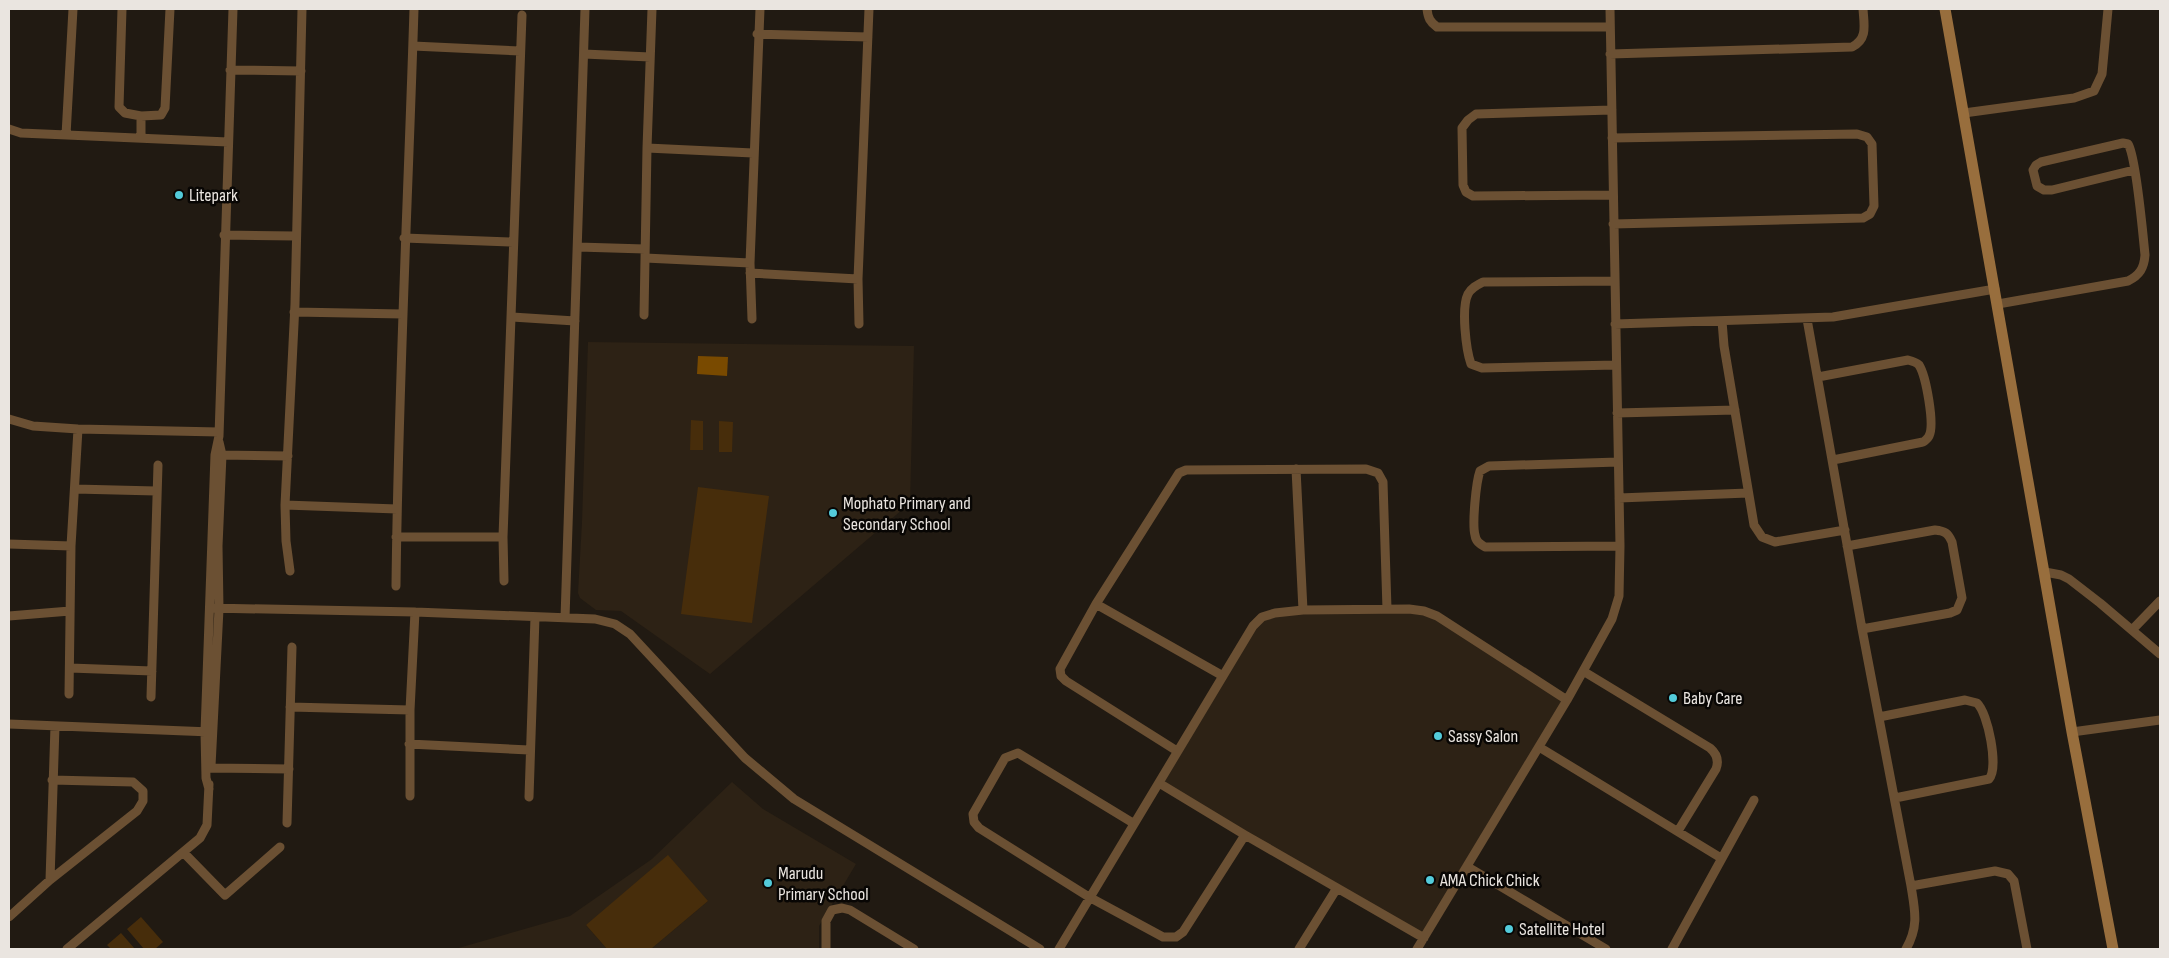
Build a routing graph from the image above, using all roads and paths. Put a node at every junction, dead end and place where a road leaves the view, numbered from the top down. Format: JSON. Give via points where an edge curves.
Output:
{"nodes":[{"id":1,"x":73,"y":9,"type":"edge"},
{"id":2,"x":122,"y":9,"type":"edge"},
{"id":3,"x":170,"y":9,"type":"edge"},
{"id":4,"x":233,"y":9,"type":"edge"},
{"id":5,"x":302,"y":9,"type":"edge"},
{"id":6,"x":414,"y":9,"type":"edge"},
{"id":7,"x":585,"y":9,"type":"edge"},
{"id":8,"x":652,"y":9,"type":"edge"},
{"id":9,"x":760,"y":9,"type":"edge"},
{"id":10,"x":869,"y":9,"type":"edge"},
{"id":11,"x":1427,"y":9,"type":"edge"},
{"id":12,"x":1610,"y":9,"type":"edge"},
{"id":13,"x":1863,"y":9,"type":"edge"},
{"id":14,"x":1945,"y":9,"type":"edge"},
{"id":15,"x":2108,"y":9,"type":"edge"},
{"id":16,"x":522,"y":15,"type":"dead end"},
{"id":17,"x":1610,"y":27,"type":"junction"},
{"id":18,"x":757,"y":34,"type":"junction"},
{"id":19,"x":868,"y":37,"type":"junction"},
{"id":20,"x":413,"y":46,"type":"junction"},
{"id":21,"x":520,"y":51,"type":"junction"},
{"id":22,"x":584,"y":54,"type":"junction"},
{"id":23,"x":1610,"y":54,"type":"junction"},
{"id":24,"x":650,"y":57,"type":"junction"},
{"id":25,"x":230,"y":70,"type":"junction"},
{"id":26,"x":301,"y":70,"type":"junction"},
{"id":27,"x":1612,"y":110,"type":"junction"},
{"id":28,"x":1964,"y":113,"type":"junction"},
{"id":29,"x":141,"y":116,"type":"junction"},
{"id":30,"x":9,"y":130,"type":"edge"},
{"id":31,"x":66,"y":135,"type":"junction"},
{"id":32,"x":141,"y":138,"type":"junction"},
{"id":33,"x":1612,"y":138,"type":"junction"},
{"id":34,"x":228,"y":142,"type":"junction"},
{"id":35,"x":647,"y":148,"type":"junction"},
{"id":36,"x":753,"y":152,"type":"junction"},
{"id":37,"x":2134,"y":170,"type":"junction"},
{"id":38,"x":1613,"y":195,"type":"junction"},
{"id":39,"x":1613,"y":224,"type":"junction"},
{"id":40,"x":224,"y":235,"type":"junction"},
{"id":41,"x":296,"y":236,"type":"junction"},
{"id":42,"x":404,"y":238,"type":"junction"},
{"id":43,"x":513,"y":242,"type":"junction"},
{"id":44,"x":578,"y":247,"type":"junction"},
{"id":45,"x":645,"y":254,"type":"junction"},
{"id":46,"x":750,"y":263,"type":"junction"},
{"id":47,"x":750,"y":273,"type":"junction"},
{"id":48,"x":858,"y":279,"type":"junction"},
{"id":49,"x":1614,"y":282,"type":"junction"},
{"id":50,"x":1996,"y":289,"type":"junction"},
{"id":51,"x":1998,"y":304,"type":"junction"},
{"id":52,"x":294,"y":312,"type":"junction"},
{"id":53,"x":403,"y":314,"type":"junction"},
{"id":54,"x":644,"y":315,"type":"dead end"},
{"id":55,"x":512,"y":317,"type":"junction"},
{"id":56,"x":752,"y":319,"type":"dead end"},
{"id":57,"x":1807,"y":319,"type":"junction"},
{"id":58,"x":575,"y":321,"type":"junction"},
{"id":59,"x":1722,"y":321,"type":"junction"},
{"id":60,"x":860,"y":324,"type":"dead end"},
{"id":61,"x":1615,"y":324,"type":"junction"},
{"id":62,"x":1616,"y":365,"type":"junction"},
{"id":63,"x":1818,"y":377,"type":"junction"},
{"id":64,"x":1735,"y":410,"type":"junction"},
{"id":65,"x":1617,"y":413,"type":"junction"},
{"id":66,"x":9,"y":419,"type":"edge"},
{"id":67,"x":78,"y":429,"type":"junction"},
{"id":68,"x":219,"y":436,"type":"junction"},
{"id":69,"x":218,"y":455,"type":"junction"},
{"id":70,"x":288,"y":456,"type":"junction"},
{"id":71,"x":1833,"y":460,"type":"junction"},
{"id":72,"x":1618,"y":462,"type":"junction"},
{"id":73,"x":158,"y":465,"type":"dead end"},
{"id":74,"x":1296,"y":468,"type":"junction"},
{"id":75,"x":75,"y":489,"type":"junction"},
{"id":76,"x":156,"y":491,"type":"junction"},
{"id":77,"x":1748,"y":493,"type":"junction"},
{"id":78,"x":1619,"y":498,"type":"junction"},
{"id":79,"x":285,"y":505,"type":"junction"},
{"id":80,"x":397,"y":508,"type":"junction"},
{"id":81,"x":1845,"y":530,"type":"junction"},
{"id":82,"x":396,"y":537,"type":"junction"},
{"id":83,"x":503,"y":537,"type":"junction"},
{"id":84,"x":9,"y":544,"type":"edge"},
{"id":85,"x":71,"y":546,"type":"junction"},
{"id":86,"x":1620,"y":546,"type":"junction"},
{"id":87,"x":1847,"y":546,"type":"junction"},
{"id":88,"x":290,"y":571,"type":"dead end"},
{"id":89,"x":2045,"y":572,"type":"junction"},
{"id":90,"x":504,"y":581,"type":"dead end"},
{"id":91,"x":396,"y":586,"type":"dead end"},
{"id":92,"x":2160,"y":601,"type":"edge"},
{"id":93,"x":1096,"y":604,"type":"junction"},
{"id":94,"x":214,"y":609,"type":"junction"},
{"id":95,"x":1387,"y":609,"type":"junction"},
{"id":96,"x":1303,"y":610,"type":"junction"},
{"id":97,"x":70,"y":611,"type":"junction"},
{"id":98,"x":415,"y":612,"type":"junction"},
{"id":99,"x":9,"y":616,"type":"edge"},
{"id":100,"x":534,"y":617,"type":"junction"},
{"id":101,"x":565,"y":618,"type":"junction"},
{"id":102,"x":1862,"y":629,"type":"junction"},
{"id":103,"x":2132,"y":630,"type":"junction"},
{"id":104,"x":292,"y":647,"type":"dead end"},
{"id":105,"x":2160,"y":654,"type":"edge"},
{"id":106,"x":70,"y":668,"type":"junction"},
{"id":107,"x":152,"y":671,"type":"junction"},
{"id":108,"x":1582,"y":672,"type":"junction"},
{"id":109,"x":1223,"y":676,"type":"junction"},
{"id":110,"x":69,"y":694,"type":"dead end"},
{"id":111,"x":151,"y":697,"type":"dead end"},
{"id":112,"x":1567,"y":700,"type":"junction"},
{"id":113,"x":290,"y":707,"type":"junction"},
{"id":114,"x":410,"y":710,"type":"junction"},
{"id":115,"x":1879,"y":716,"type":"junction"},
{"id":116,"x":2160,"y":720,"type":"edge"},
{"id":117,"x":9,"y":724,"type":"edge"},
{"id":118,"x":55,"y":726,"type":"junction"},
{"id":119,"x":209,"y":732,"type":"junction"},
{"id":120,"x":2072,"y":732,"type":"junction"},
{"id":121,"x":409,"y":744,"type":"junction"},
{"id":122,"x":1539,"y":747,"type":"junction"},
{"id":123,"x":529,"y":750,"type":"junction"},
{"id":124,"x":1177,"y":751,"type":"junction"},
{"id":125,"x":209,"y":768,"type":"junction"},
{"id":126,"x":288,"y":769,"type":"junction"},
{"id":127,"x":52,"y":780,"type":"junction"},
{"id":128,"x":1159,"y":782,"type":"junction"},
{"id":129,"x":410,"y":796,"type":"dead end"},
{"id":130,"x":528,"y":797,"type":"dead end"},
{"id":131,"x":1895,"y":798,"type":"junction"},
{"id":132,"x":1754,"y":800,"type":"dead end"},
{"id":133,"x":1133,"y":822,"type":"junction"},
{"id":134,"x":287,"y":823,"type":"dead end"},
{"id":135,"x":1678,"y":831,"type":"junction"},
{"id":136,"x":1245,"y":835,"type":"junction"},
{"id":137,"x":280,"y":847,"type":"dead end"},
{"id":138,"x":184,"y":853,"type":"junction"},
{"id":139,"x":1721,"y":858,"type":"junction"},
{"id":140,"x":1468,"y":867,"type":"junction"},
{"id":141,"x":50,"y":880,"type":"junction"},
{"id":142,"x":1911,"y":886,"type":"junction"},
{"id":143,"x":1337,"y":888,"type":"junction"},
{"id":144,"x":1089,"y":896,"type":"junction"},
{"id":145,"x":9,"y":917,"type":"edge"},
{"id":146,"x":1424,"y":938,"type":"junction"},
{"id":147,"x":67,"y":949,"type":"edge"},
{"id":148,"x":826,"y":949,"type":"edge"},
{"id":149,"x":914,"y":949,"type":"edge"},
{"id":150,"x":1040,"y":949,"type":"edge"},
{"id":151,"x":1058,"y":949,"type":"edge"},
{"id":152,"x":1299,"y":949,"type":"edge"},
{"id":153,"x":1417,"y":949,"type":"edge"},
{"id":154,"x":1606,"y":949,"type":"edge"},
{"id":155,"x":1672,"y":949,"type":"edge"},
{"id":156,"x":1906,"y":949,"type":"edge"},
{"id":157,"x":2027,"y":949,"type":"edge"},
{"id":158,"x":2113,"y":949,"type":"edge"}],
"edges":[{"from":1,"to":31,"type":"street"},
{"from":2,"to":29,"type":"street","via":[[119,107],[125,113]]},
{"from":3,"to":29,"type":"street","via":[[165,108],[161,114]]},
{"from":4,"to":25,"type":"street"},
{"from":5,"to":26,"type":"street"},
{"from":6,"to":20,"type":"street"},
{"from":7,"to":22,"type":"street"},
{"from":8,"to":24,"type":"street"},
{"from":9,"to":18,"type":"street"},
{"from":10,"to":19,"type":"street"},
{"from":11,"to":17,"type":"street","via":[[1431,23],[1438,26]]},
{"from":12,"to":17,"type":"street"},
{"from":13,"to":23,"type":"street","via":[[1864,33],[1860,43],[1852,48]]},
{"from":14,"to":28,"type":"street"},
{"from":15,"to":28,"type":"street","via":[[2102,74],[2094,91],[2074,98]]},
{"from":16,"to":21,"type":"street"},
{"from":17,"to":23,"type":"street"},
{"from":18,"to":19,"type":"street"},
{"from":18,"to":36,"type":"street"},
{"from":19,"to":48,"type":"street"},
{"from":20,"to":21,"type":"street"},
{"from":20,"to":42,"type":"street"},
{"from":21,"to":43,"type":"street"},
{"from":22,"to":24,"type":"street"},
{"from":22,"to":44,"type":"street"},
{"from":23,"to":27,"type":"street"},
{"from":24,"to":35,"type":"street"},
{"from":25,"to":26,"type":"street"},
{"from":25,"to":34,"type":"street"},
{"from":26,"to":41,"type":"street"},
{"from":27,"to":33,"type":"street"},
{"from":27,"to":38,"type":"street","via":[[1476,114],[1462,128],[1462,138],[1463,185],[1473,196]]},
{"from":28,"to":50,"type":"street"},
{"from":29,"to":32,"type":"street"},
{"from":30,"to":31,"type":"street"},
{"from":31,"to":32,"type":"street"},
{"from":32,"to":34,"type":"street"},
{"from":33,"to":38,"type":"street"},
{"from":33,"to":39,"type":"street","via":[[1857,134],[1872,144],[1874,206],[1863,218]]},
{"from":34,"to":40,"type":"street"},
{"from":35,"to":36,"type":"street"},
{"from":35,"to":45,"type":"street"},
{"from":36,"to":46,"type":"street"},
{"from":37,"to":37,"type":"street","via":[[2052,190],[2037,186],[2033,170],[2041,162],[2123,144],[2130,148]]},
{"from":37,"to":51,"type":"street","via":[[2145,255],[2144,265],[2136,277]]},
{"from":38,"to":39,"type":"street"},
{"from":39,"to":49,"type":"street"},
{"from":40,"to":41,"type":"street"},
{"from":40,"to":68,"type":"street"},
{"from":41,"to":52,"type":"street"},
{"from":42,"to":43,"type":"street"},
{"from":42,"to":53,"type":"street"},
{"from":43,"to":55,"type":"street"},
{"from":44,"to":45,"type":"street"},
{"from":44,"to":58,"type":"street"},
{"from":45,"to":46,"type":"street"},
{"from":45,"to":54,"type":"street"},
{"from":46,"to":47,"type":"street"},
{"from":47,"to":48,"type":"street"},
{"from":47,"to":56,"type":"street"},
{"from":48,"to":60,"type":"street"},
{"from":49,"to":61,"type":"street"},
{"from":49,"to":62,"type":"street","via":[[1483,282],[1468,293],[1465,303],[1467,353],[1471,364],[1482,368]]},
{"from":50,"to":51,"type":"street"},
{"from":50,"to":57,"type":"street"},
{"from":51,"to":89,"type":"street"},
{"from":52,"to":53,"type":"street"},
{"from":52,"to":70,"type":"street"},
{"from":53,"to":80,"type":"street"},
{"from":55,"to":58,"type":"street"},
{"from":55,"to":83,"type":"street"},
{"from":57,"to":59,"type":"street"},
{"from":57,"to":63,"type":"street"},
{"from":58,"to":101,"type":"street"},
{"from":59,"to":61,"type":"street"},
{"from":59,"to":64,"type":"street"},
{"from":61,"to":62,"type":"street"},
{"from":62,"to":65,"type":"street"},
{"from":63,"to":71,"type":"street"},
{"from":63,"to":71,"type":"street","via":[[1908,360],[1920,366],[1928,396],[1931,429],[1923,442]]},
{"from":64,"to":65,"type":"street"},
{"from":64,"to":77,"type":"street"},
{"from":65,"to":72,"type":"street"},
{"from":66,"to":67,"type":"street","via":[[33,426]]},
{"from":67,"to":68,"type":"street"},
{"from":67,"to":75,"type":"street"},
{"from":68,"to":69,"type":"street"},
{"from":69,"to":70,"type":"street"},
{"from":69,"to":94,"type":"street"},
{"from":70,"to":79,"type":"street"},
{"from":71,"to":81,"type":"street"},
{"from":72,"to":78,"type":"street"},
{"from":72,"to":86,"type":"street","via":[[1489,466],[1480,471],[1476,480],[1474,534],[1485,546]]},
{"from":73,"to":76,"type":"street"},
{"from":74,"to":93,"type":"street","via":[[1186,470],[1178,473]]},
{"from":74,"to":95,"type":"street","via":[[1366,469],[1378,473],[1383,482]]},
{"from":74,"to":96,"type":"street"},
{"from":75,"to":76,"type":"street"},
{"from":75,"to":85,"type":"street"},
{"from":76,"to":107,"type":"street"},
{"from":77,"to":78,"type":"street"},
{"from":77,"to":81,"type":"street","via":[[1754,525],[1767,540],[1775,542]]},
{"from":78,"to":86,"type":"street"},
{"from":79,"to":80,"type":"street"},
{"from":79,"to":88,"type":"street"},
{"from":80,"to":82,"type":"street"},
{"from":81,"to":87,"type":"street"},
{"from":82,"to":83,"type":"street"},
{"from":82,"to":91,"type":"street"},
{"from":83,"to":90,"type":"street"},
{"from":84,"to":85,"type":"street"},
{"from":85,"to":97,"type":"street"},
{"from":86,"to":108,"type":"street","via":[[1617,607]]},
{"from":87,"to":102,"type":"street"},
{"from":87,"to":102,"type":"street","via":[[1943,531],[1952,542],[1959,579],[1962,598],[1958,610]]},
{"from":89,"to":103,"type":"street","via":[[2069,579]]},
{"from":89,"to":120,"type":"street"},
{"from":92,"to":103,"type":"street"},
{"from":93,"to":109,"type":"street"},
{"from":93,"to":124,"type":"street","via":[[1061,666],[1061,676]]},
{"from":94,"to":98,"type":"street"},
{"from":94,"to":119,"type":"street"},
{"from":95,"to":96,"type":"street"},
{"from":95,"to":112,"type":"street","via":[[1424,611],[1437,616]]},
{"from":96,"to":109,"type":"street","via":[[1262,617],[1253,626]]},
{"from":97,"to":99,"type":"street"},
{"from":97,"to":106,"type":"street"},
{"from":98,"to":100,"type":"street"},
{"from":98,"to":114,"type":"street"},
{"from":100,"to":101,"type":"street"},
{"from":100,"to":123,"type":"street"},
{"from":101,"to":150,"type":"street","via":[[601,620],[624,628],[745,758],[794,799]]},
{"from":102,"to":115,"type":"street"},
{"from":103,"to":105,"type":"street"},
{"from":104,"to":113,"type":"street"},
{"from":106,"to":107,"type":"street"},
{"from":106,"to":110,"type":"street"},
{"from":107,"to":111,"type":"street"},
{"from":108,"to":112,"type":"street"},
{"from":108,"to":135,"type":"street","via":[[1715,753],[1716,769]]},
{"from":109,"to":124,"type":"street"},
{"from":112,"to":122,"type":"street"},
{"from":113,"to":114,"type":"street"},
{"from":113,"to":126,"type":"street"},
{"from":114,"to":121,"type":"street"},
{"from":115,"to":131,"type":"street"},
{"from":115,"to":131,"type":"street","via":[[1965,700],[1977,703],[1985,714],[1994,768],[1989,779]]},
{"from":116,"to":120,"type":"street"},
{"from":117,"to":118,"type":"street"},
{"from":118,"to":119,"type":"street"},
{"from":118,"to":127,"type":"street"},
{"from":119,"to":125,"type":"street"},
{"from":120,"to":158,"type":"street"},
{"from":121,"to":123,"type":"street"},
{"from":121,"to":129,"type":"street"},
{"from":122,"to":135,"type":"street"},
{"from":122,"to":140,"type":"street"},
{"from":123,"to":130,"type":"street"},
{"from":124,"to":128,"type":"street"},
{"from":125,"to":126,"type":"street"},
{"from":125,"to":138,"type":"street","via":[[205,831]]},
{"from":126,"to":134,"type":"street"},
{"from":127,"to":141,"type":"street"},
{"from":127,"to":141,"type":"street","via":[[133,782],[144,795],[137,811]]},
{"from":128,"to":133,"type":"street"},
{"from":128,"to":136,"type":"street"},
{"from":131,"to":142,"type":"street"},
{"from":132,"to":139,"type":"street"},
{"from":133,"to":144,"type":"street"},
{"from":133,"to":144,"type":"street","via":[[1023,754],[1009,755],[998,770],[973,814],[974,822]]},
{"from":135,"to":139,"type":"street"},
{"from":136,"to":143,"type":"street"},
{"from":136,"to":144,"type":"street","via":[[1184,932],[1176,937],[1158,936]]},
{"from":137,"to":138,"type":"street","via":[[225,895]]},
{"from":138,"to":147,"type":"street"},
{"from":139,"to":155,"type":"street"},
{"from":140,"to":146,"type":"street"},
{"from":140,"to":154,"type":"street"},
{"from":141,"to":145,"type":"street"},
{"from":142,"to":156,"type":"street","via":[[1916,924]]},
{"from":142,"to":157,"type":"street","via":[[1995,871],[2008,874],[2014,880]]},
{"from":143,"to":146,"type":"street"},
{"from":143,"to":152,"type":"street"},
{"from":144,"to":151,"type":"street"},
{"from":146,"to":153,"type":"street"},
{"from":148,"to":149,"type":"street","via":[[826,920],[832,910],[839,908],[850,910]]}]}
